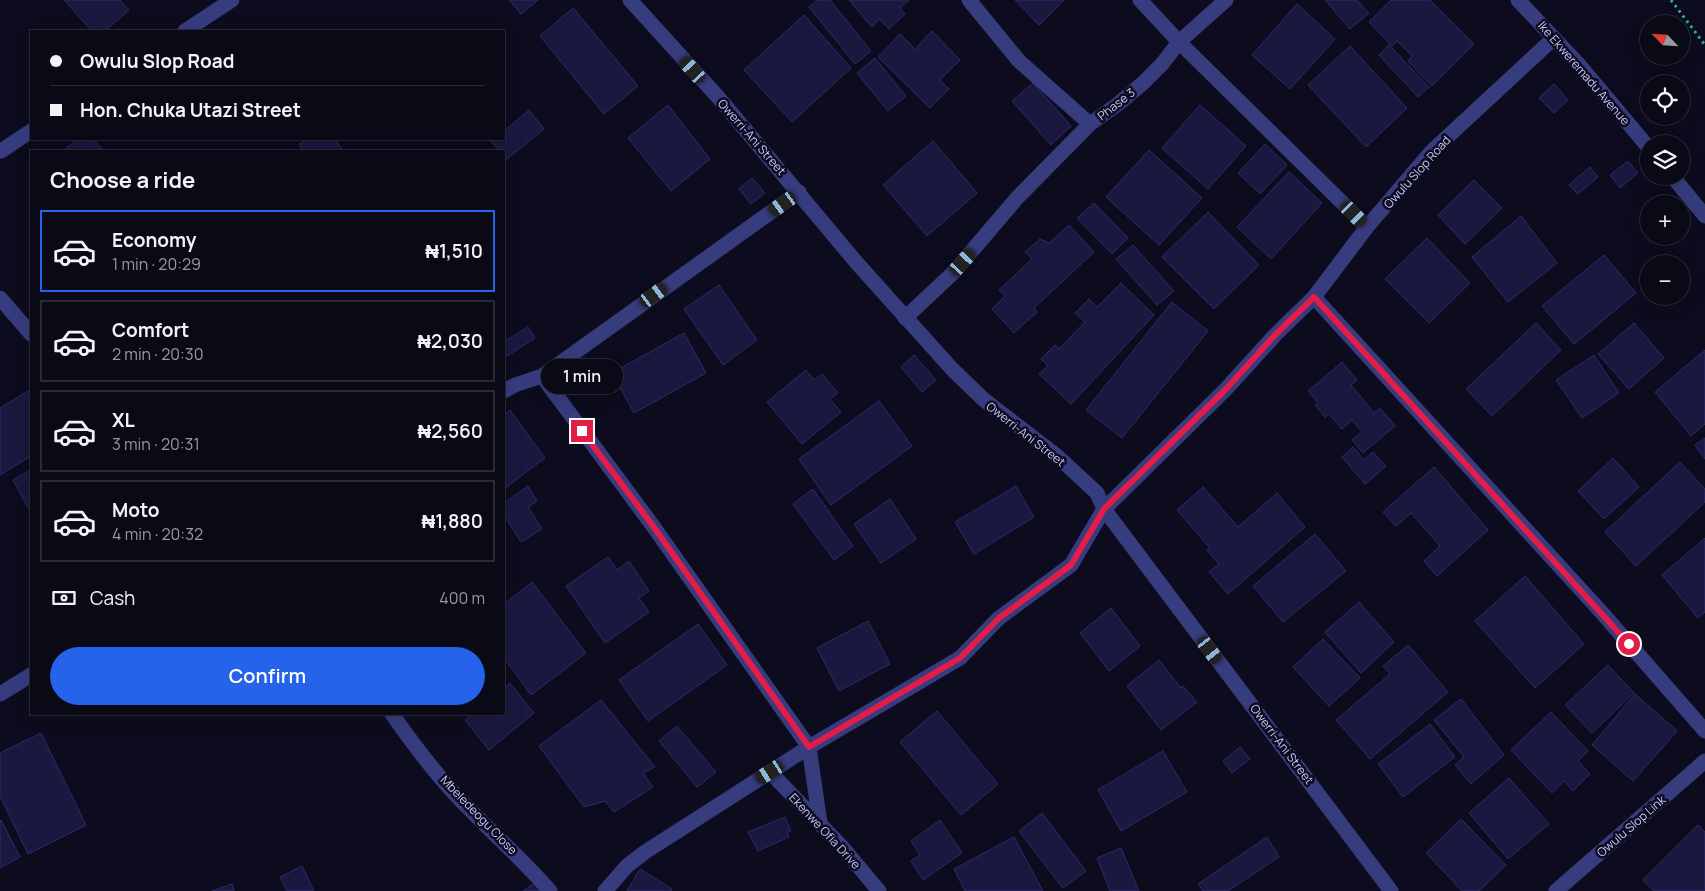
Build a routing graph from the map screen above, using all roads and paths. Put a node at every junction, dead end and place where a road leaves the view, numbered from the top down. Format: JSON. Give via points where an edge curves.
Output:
{"nodes":[{"id":1,"x":232,"y":0,"type":"edge"},
{"id":2,"x":630,"y":0,"type":"edge"},
{"id":3,"x":969,"y":0,"type":"edge"},
{"id":4,"x":1140,"y":0,"type":"edge"},
{"id":5,"x":1226,"y":0,"type":"edge"},
{"id":6,"x":1518,"y":0,"type":"edge"},
{"id":7,"x":1671,"y":0,"type":"edge"},
{"id":8,"x":187,"y":30,"type":"edge"},
{"id":9,"x":1554,"y":38,"type":"junction"},
{"id":10,"x":1179,"y":42,"type":"junction"},
{"id":11,"x":1705,"y":45,"type":"edge"},
{"id":12,"x":1090,"y":124,"type":"junction"},
{"id":13,"x":30,"y":132,"type":"edge"},
{"id":14,"x":1640,"y":137,"type":"edge"},
{"id":15,"x":0,"y":151,"type":"edge"},
{"id":16,"x":1679,"y":185,"type":"edge"},
{"id":17,"x":799,"y":192,"type":"junction"},
{"id":18,"x":1705,"y":216,"type":"edge"},
{"id":19,"x":1367,"y":227,"type":"junction"},
{"id":20,"x":1314,"y":297,"type":"junction"},
{"id":21,"x":0,"y":298,"type":"edge"},
{"id":22,"x":905,"y":318,"type":"junction"},
{"id":23,"x":30,"y":333,"type":"edge"},
{"id":24,"x":542,"y":376,"type":"junction"},
{"id":25,"x":505,"y":390,"type":"edge"},
{"id":26,"x":1104,"y":509,"type":"junction"},
{"id":27,"x":30,"y":676,"type":"edge"},
{"id":28,"x":0,"y":694,"type":"edge"},
{"id":29,"x":393,"y":715,"type":"edge"},
{"id":30,"x":1705,"y":732,"type":"edge"},
{"id":31,"x":809,"y":747,"type":"junction"},
{"id":32,"x":1705,"y":761,"type":"edge"},
{"id":33,"x":770,"y":772,"type":"junction"},
{"id":34,"x":820,"y":823,"type":"junction"},
{"id":35,"x":550,"y":891,"type":"edge"},
{"id":36,"x":605,"y":891,"type":"edge"},
{"id":37,"x":879,"y":891,"type":"edge"},
{"id":38,"x":1391,"y":891,"type":"edge"},
{"id":39,"x":1556,"y":891,"type":"edge"}],
"edges":[{"from":1,"to":8,"type":"street"},
{"from":2,"to":17,"type":"street","name":"Owerri-Ani Street"},
{"from":3,"to":12,"type":"street","name":"Phase 3","via":[[1019,62]]},
{"from":4,"to":10,"type":"street"},
{"from":5,"to":10,"type":"street","name":"Phase 3"},
{"from":6,"to":9,"type":"street","name":"Ike Ekweremadu Avenue"},
{"from":7,"to":11,"type":"path"},
{"from":9,"to":14,"type":"street","name":"Ike Ekweremadu Avenue"},
{"from":9,"to":19,"type":"street","name":"Owulu Slop Road","via":[[1431,152]]},
{"from":10,"to":12,"type":"street","name":"Phase 3","via":[[1143,83]]},
{"from":10,"to":19,"type":"street"},
{"from":12,"to":22,"type":"street","via":[[1017,198],[952,273]]},
{"from":13,"to":15,"type":"street"},
{"from":16,"to":18,"type":"street"},
{"from":17,"to":22,"type":"street","name":"Owerri-Ani Street"},
{"from":17,"to":24,"type":"street"},
{"from":19,"to":20,"type":"street","name":"Owulu Slop Road"},
{"from":20,"to":26,"type":"street","name":"Owulu Slop Road"},
{"from":20,"to":30,"type":"street","via":[[1603,614]]},
{"from":21,"to":23,"type":"street"},
{"from":22,"to":26,"type":"street","name":"Owerri-Ani Street","via":[[983,399],[1057,456],[1097,493]]},
{"from":24,"to":25,"type":"street"},
{"from":24,"to":31,"type":"street"},
{"from":26,"to":31,"type":"street","name":"Owulu Slop Road","via":[[1071,565],[999,618],[960,658]]},
{"from":26,"to":38,"type":"street","name":"Owerri-Ani Street"},
{"from":27,"to":28,"type":"street"},
{"from":29,"to":35,"type":"street","name":"Mbeledeogu Close","via":[[454,792]]},
{"from":31,"to":33,"type":"street","name":"Owulu Slop Road"},
{"from":31,"to":34,"type":"street"},
{"from":32,"to":39,"type":"street","name":"Owulu Slop Link"},
{"from":33,"to":34,"type":"street","name":"Ekenwe Ofia Drive"},
{"from":33,"to":36,"type":"street","name":"Owulu Slop Road","via":[[645,852],[627,866]]},
{"from":34,"to":37,"type":"street","name":"Ekenwe Ofia Drive"}]}
